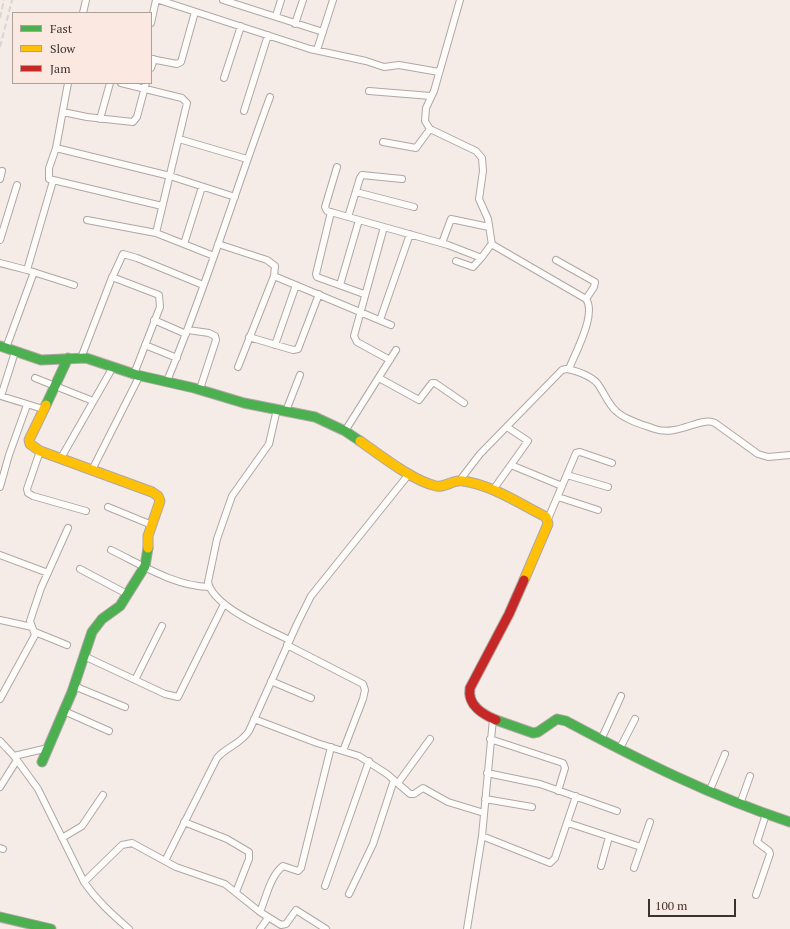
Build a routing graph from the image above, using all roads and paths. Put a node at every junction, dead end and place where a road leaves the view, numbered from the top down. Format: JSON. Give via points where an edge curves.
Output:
{"nodes":[{"id":1,"x":86,"y":0,"type":"edge"},
{"id":2,"x":158,"y":0,"type":"edge"},
{"id":3,"x":223,"y":0,"type":"edge"},
{"id":4,"x":281,"y":0,"type":"edge"},
{"id":5,"x":303,"y":0,"type":"edge"},
{"id":6,"x":334,"y":0,"type":"edge"},
{"id":7,"x":460,"y":0,"type":"edge"},
{"id":8,"x":83,"y":12,"type":"edge"},
{"id":9,"x":195,"y":12,"type":"junction"},
{"id":10,"x":276,"y":16,"type":"junction"},
{"id":11,"x":152,"y":20,"type":"edge"},
{"id":12,"x":295,"y":24,"type":"junction"},
{"id":13,"x":241,"y":26,"type":"junction"},
{"id":14,"x":323,"y":32,"type":"junction"},
{"id":15,"x":268,"y":35,"type":"junction"},
{"id":16,"x":317,"y":50,"type":"junction"},
{"id":17,"x":152,"y":59,"type":"edge"},
{"id":18,"x":439,"y":72,"type":"junction"},
{"id":19,"x":224,"y":78,"type":"dead end"},
{"id":20,"x":68,"y":84,"type":"edge"},
{"id":21,"x":110,"y":84,"type":"edge"},
{"id":22,"x":130,"y":84,"type":"edge"},
{"id":23,"x":146,"y":86,"type":"edge"},
{"id":24,"x":369,"y":91,"type":"dead end"},
{"id":25,"x":431,"y":96,"type":"junction"},
{"id":26,"x":270,"y":97,"type":"dead end"},
{"id":27,"x":244,"y":111,"type":"dead end"},
{"id":28,"x":63,"y":112,"type":"junction"},
{"id":29,"x":100,"y":119,"type":"junction"},
{"id":30,"x":430,"y":129,"type":"junction"},
{"id":31,"x":179,"y":139,"type":"junction"},
{"id":32,"x":383,"y":142,"type":"dead end"},
{"id":33,"x":56,"y":148,"type":"junction"},
{"id":34,"x":247,"y":158,"type":"junction"},
{"id":35,"x":337,"y":167,"type":"dead end"},
{"id":36,"x":2,"y":171,"type":"dead end"},
{"id":37,"x":170,"y":176,"type":"junction"},
{"id":38,"x":0,"y":179,"type":"edge"},
{"id":39,"x":402,"y":179,"type":"dead end"},
{"id":40,"x":53,"y":181,"type":"junction"},
{"id":41,"x":17,"y":185,"type":"dead end"},
{"id":42,"x":202,"y":187,"type":"junction"},
{"id":43,"x":356,"y":192,"type":"junction"},
{"id":44,"x":235,"y":197,"type":"junction"},
{"id":45,"x":162,"y":206,"type":"junction"},
{"id":46,"x":414,"y":207,"type":"dead end"},
{"id":47,"x":331,"y":212,"type":"junction"},
{"id":48,"x":348,"y":217,"type":"junction"},
{"id":49,"x":87,"y":220,"type":"dead end"},
{"id":50,"x":359,"y":220,"type":"junction"},
{"id":51,"x":384,"y":227,"type":"junction"},
{"id":52,"x":489,"y":227,"type":"junction"},
{"id":53,"x":156,"y":233,"type":"junction"},
{"id":54,"x":410,"y":234,"type":"junction"},
{"id":55,"x":0,"y":240,"type":"edge"},
{"id":56,"x":442,"y":243,"type":"junction"},
{"id":57,"x":184,"y":244,"type":"junction"},
{"id":58,"x":218,"y":244,"type":"junction"},
{"id":59,"x":492,"y":245,"type":"junction"},
{"id":60,"x":214,"y":256,"type":"junction"},
{"id":61,"x":481,"y":258,"type":"junction"},
{"id":62,"x":556,"y":260,"type":"dead end"},
{"id":63,"x":456,"y":261,"type":"dead end"},
{"id":64,"x":0,"y":263,"type":"edge"},
{"id":65,"x":27,"y":270,"type":"junction"},
{"id":66,"x":34,"y":272,"type":"junction"},
{"id":67,"x":274,"y":276,"type":"junction"},
{"id":68,"x":112,"y":277,"type":"junction"},
{"id":69,"x":74,"y":285,"type":"dead end"},
{"id":70,"x":203,"y":285,"type":"junction"},
{"id":71,"x":296,"y":285,"type":"junction"},
{"id":72,"x":340,"y":285,"type":"junction"},
{"id":73,"x":319,"y":294,"type":"junction"},
{"id":74,"x":364,"y":294,"type":"junction"},
{"id":75,"x":586,"y":299,"type":"junction"},
{"id":76,"x":360,"y":311,"type":"junction"},
{"id":77,"x":154,"y":320,"type":"junction"},
{"id":78,"x":380,"y":320,"type":"junction"},
{"id":79,"x":391,"y":325,"type":"dead end"},
{"id":80,"x":187,"y":332,"type":"junction"},
{"id":81,"x":249,"y":337,"type":"junction"},
{"id":82,"x":145,"y":345,"type":"junction"},
{"id":83,"x":276,"y":345,"type":"junction"},
{"id":84,"x":3,"y":347,"type":"edge"},
{"id":85,"x":396,"y":350,"type":"dead end"},
{"id":86,"x":15,"y":352,"type":"junction"},
{"id":87,"x":68,"y":358,"type":"junction"},
{"id":88,"x":81,"y":358,"type":"junction"},
{"id":89,"x":177,"y":358,"type":"junction"},
{"id":90,"x":390,"y":360,"type":"junction"},
{"id":91,"x":112,"y":367,"type":"junction"},
{"id":92,"x":238,"y":367,"type":"dead end"},
{"id":93,"x":569,"y":369,"type":"junction"},
{"id":94,"x":137,"y":375,"type":"junction"},
{"id":95,"x":300,"y":375,"type":"dead end"},
{"id":96,"x":35,"y":378,"type":"dead end"},
{"id":97,"x":379,"y":378,"type":"junction"},
{"id":98,"x":167,"y":381,"type":"junction"},
{"id":99,"x":55,"y":385,"type":"junction"},
{"id":100,"x":200,"y":389,"type":"junction"},
{"id":101,"x":93,"y":401,"type":"junction"},
{"id":102,"x":464,"y":403,"type":"dead end"},
{"id":103,"x":27,"y":405,"type":"junction"},
{"id":104,"x":43,"y":409,"type":"junction"},
{"id":105,"x":282,"y":410,"type":"junction"},
{"id":106,"x":506,"y":427,"type":"junction"},
{"id":107,"x":344,"y":431,"type":"junction"},
{"id":108,"x":40,"y":451,"type":"junction"},
{"id":109,"x":790,"y":455,"type":"edge"},
{"id":110,"x":61,"y":458,"type":"junction"},
{"id":111,"x":612,"y":463,"type":"dead end"},
{"id":112,"x":511,"y":465,"type":"junction"},
{"id":113,"x":92,"y":470,"type":"junction"},
{"id":114,"x":409,"y":474,"type":"junction"},
{"id":115,"x":567,"y":475,"type":"junction"},
{"id":116,"x":1,"y":479,"type":"edge"},
{"id":117,"x":460,"y":480,"type":"junction"},
{"id":118,"x":562,"y":486,"type":"junction"},
{"id":119,"x":0,"y":487,"type":"edge"},
{"id":120,"x":608,"y":487,"type":"dead end"},
{"id":121,"x":493,"y":490,"type":"junction"},
{"id":122,"x":558,"y":497,"type":"junction"},
{"id":123,"x":108,"y":507,"type":"dead end"},
{"id":124,"x":86,"y":510,"type":"dead end"},
{"id":125,"x":598,"y":510,"type":"dead end"},
{"id":126,"x":548,"y":519,"type":"junction"},
{"id":127,"x":152,"y":525,"type":"junction"},
{"id":128,"x":68,"y":528,"type":"dead end"},
{"id":129,"x":111,"y":550,"type":"dead end"},
{"id":130,"x":0,"y":555,"type":"edge"},
{"id":131,"x":145,"y":566,"type":"junction"},
{"id":132,"x":80,"y":569,"type":"dead end"},
{"id":133,"x":48,"y":573,"type":"junction"},
{"id":134,"x":209,"y":587,"type":"junction"},
{"id":135,"x":127,"y":594,"type":"junction"},
{"id":136,"x":224,"y":604,"type":"junction"},
{"id":137,"x":0,"y":620,"type":"edge"},
{"id":138,"x":162,"y":626,"type":"dead end"},
{"id":139,"x":34,"y":629,"type":"junction"},
{"id":140,"x":288,"y":643,"type":"junction"},
{"id":141,"x":68,"y":645,"type":"dead end"},
{"id":142,"x":84,"y":656,"type":"junction"},
{"id":143,"x":135,"y":680,"type":"junction"},
{"id":144,"x":271,"y":681,"type":"junction"},
{"id":145,"x":74,"y":686,"type":"junction"},
{"id":146,"x":621,"y":696,"type":"dead end"},
{"id":147,"x":311,"y":698,"type":"dead end"},
{"id":148,"x":0,"y":699,"type":"edge"},
{"id":149,"x":125,"y":707,"type":"dead end"},
{"id":150,"x":64,"y":711,"type":"junction"},
{"id":151,"x":254,"y":719,"type":"junction"},
{"id":152,"x":493,"y":719,"type":"junction"},
{"id":153,"x":635,"y":719,"type":"dead end"},
{"id":154,"x":109,"y":731,"type":"dead end"},
{"id":155,"x":430,"y":739,"type":"dead end"},
{"id":156,"x":490,"y":739,"type":"junction"},
{"id":157,"x":601,"y":740,"type":"junction"},
{"id":158,"x":0,"y":741,"type":"edge"},
{"id":159,"x":331,"y":747,"type":"junction"},
{"id":160,"x":48,"y":748,"type":"junction"},
{"id":161,"x":619,"y":750,"type":"junction"},
{"id":162,"x":343,"y":751,"type":"junction"},
{"id":163,"x":725,"y":754,"type":"dead end"},
{"id":164,"x":15,"y":758,"type":"junction"},
{"id":165,"x":369,"y":761,"type":"junction"},
{"id":166,"x":42,"y":762,"type":"dead end"},
{"id":167,"x":487,"y":773,"type":"junction"},
{"id":168,"x":750,"y":776,"type":"dead end"},
{"id":169,"x":396,"y":781,"type":"junction"},
{"id":170,"x":0,"y":787,"type":"edge"},
{"id":171,"x":558,"y":791,"type":"junction"},
{"id":172,"x":709,"y":792,"type":"junction"},
{"id":173,"x":103,"y":795,"type":"dead end"},
{"id":174,"x":576,"y":796,"type":"junction"},
{"id":175,"x":485,"y":799,"type":"junction"},
{"id":176,"x":740,"y":804,"type":"junction"},
{"id":177,"x":532,"y":807,"type":"dead end"},
{"id":178,"x":617,"y":811,"type":"dead end"},
{"id":179,"x":484,"y":813,"type":"junction"},
{"id":180,"x":766,"y":814,"type":"junction"},
{"id":181,"x":184,"y":822,"type":"junction"},
{"id":182,"x":650,"y":822,"type":"dead end"},
{"id":183,"x":790,"y":822,"type":"edge"},
{"id":184,"x":568,"y":823,"type":"junction"},
{"id":185,"x":482,"y":836,"type":"junction"},
{"id":186,"x":610,"y":837,"type":"junction"},
{"id":187,"x":62,"y":838,"type":"junction"},
{"id":188,"x":642,"y":847,"type":"junction"},
{"id":189,"x":165,"y":861,"type":"junction"},
{"id":190,"x":601,"y":866,"type":"dead end"},
{"id":191,"x":634,"y":868,"type":"dead end"},
{"id":192,"x":84,"y":882,"type":"junction"},
{"id":193,"x":325,"y":886,"type":"dead end"},
{"id":194,"x":236,"y":892,"type":"junction"},
{"id":195,"x":349,"y":894,"type":"dead end"},
{"id":196,"x":756,"y":895,"type":"dead end"},
{"id":197,"x":260,"y":912,"type":"junction"},
{"id":198,"x":0,"y":917,"type":"edge"},
{"id":199,"x":268,"y":918,"type":"junction"},
{"id":200,"x":51,"y":929,"type":"edge"},
{"id":201,"x":129,"y":929,"type":"edge"},
{"id":202,"x":260,"y":929,"type":"edge"},
{"id":203,"x":326,"y":929,"type":"edge"},
{"id":204,"x":467,"y":929,"type":"edge"}],
"edges":[{"from":1,"to":8,"type":"street"},
{"from":2,"to":9,"type":"street"},
{"from":2,"to":11,"type":"street"},
{"from":3,"to":10,"type":"street"},
{"from":4,"to":10,"type":"street"},
{"from":5,"to":12,"type":"street"},
{"from":6,"to":14,"type":"street"},
{"from":7,"to":18,"type":"street"},
{"from":9,"to":13,"type":"street"},
{"from":9,"to":17,"type":"street","via":[[181,62],[177,64]]},
{"from":10,"to":12,"type":"street"},
{"from":12,"to":14,"type":"street"},
{"from":13,"to":15,"type":"street"},
{"from":13,"to":19,"type":"street"},
{"from":14,"to":16,"type":"street"},
{"from":15,"to":16,"type":"street"},
{"from":15,"to":27,"type":"street"},
{"from":16,"to":18,"type":"street","via":[[384,67],[399,65]]},
{"from":18,"to":25,"type":"street"},
{"from":20,"to":28,"type":"street"},
{"from":21,"to":29,"type":"street"},
{"from":22,"to":23,"type":"street"},
{"from":23,"to":29,"type":"street","via":[[136,120],[129,122]]},
{"from":23,"to":31,"type":"street","via":[[186,100]]},
{"from":24,"to":25,"type":"street"},
{"from":25,"to":30,"type":"street","via":[[425,115],[425,122]]},
{"from":26,"to":34,"type":"street"},
{"from":28,"to":29,"type":"street"},
{"from":28,"to":33,"type":"street"},
{"from":30,"to":32,"type":"street","via":[[416,148]]},
{"from":30,"to":52,"type":"street","via":[[476,151],[482,158],[479,199]]},
{"from":31,"to":34,"type":"street"},
{"from":31,"to":37,"type":"street"},
{"from":33,"to":37,"type":"street"},
{"from":33,"to":40,"type":"street","via":[[48,176]]},
{"from":34,"to":44,"type":"street"},
{"from":35,"to":47,"type":"street","via":[[325,207]]},
{"from":36,"to":38,"type":"street"},
{"from":37,"to":42,"type":"street"},
{"from":37,"to":45,"type":"street"},
{"from":39,"to":43,"type":"street","via":[[362,175]]},
{"from":40,"to":45,"type":"street"},
{"from":40,"to":65,"type":"street"},
{"from":41,"to":55,"type":"street"},
{"from":42,"to":44,"type":"street"},
{"from":42,"to":57,"type":"street"},
{"from":43,"to":46,"type":"street"},
{"from":43,"to":48,"type":"street"},
{"from":44,"to":58,"type":"street"},
{"from":45,"to":53,"type":"street"},
{"from":47,"to":48,"type":"street"},
{"from":47,"to":72,"type":"street","via":[[316,274],[317,277]]},
{"from":48,"to":50,"type":"street"},
{"from":49,"to":53,"type":"street"},
{"from":50,"to":51,"type":"street"},
{"from":50,"to":72,"type":"street"},
{"from":51,"to":54,"type":"street"},
{"from":51,"to":74,"type":"street"},
{"from":52,"to":56,"type":"street","via":[[451,219]]},
{"from":52,"to":59,"type":"street"},
{"from":53,"to":57,"type":"street"},
{"from":54,"to":56,"type":"street"},
{"from":54,"to":78,"type":"street"},
{"from":56,"to":61,"type":"street"},
{"from":57,"to":60,"type":"street"},
{"from":58,"to":60,"type":"street"},
{"from":58,"to":67,"type":"street","via":[[274,264]]},
{"from":59,"to":61,"type":"street"},
{"from":59,"to":75,"type":"street"},
{"from":60,"to":70,"type":"street"},
{"from":61,"to":63,"type":"street","via":[[473,267]]},
{"from":62,"to":75,"type":"street","via":[[594,282],[594,287]]},
{"from":64,"to":65,"type":"street"},
{"from":65,"to":66,"type":"street"},
{"from":66,"to":69,"type":"street"},
{"from":66,"to":84,"type":"street"},
{"from":67,"to":71,"type":"street"},
{"from":67,"to":81,"type":"street"},
{"from":68,"to":70,"type":"street","via":[[122,255],[126,254]]},
{"from":68,"to":77,"type":"street","via":[[159,295],[160,308]]},
{"from":68,"to":88,"type":"street"},
{"from":70,"to":80,"type":"street"},
{"from":71,"to":73,"type":"street"},
{"from":71,"to":83,"type":"street"},
{"from":72,"to":74,"type":"street"},
{"from":73,"to":76,"type":"street"},
{"from":73,"to":83,"type":"street","via":[[298,349]]},
{"from":74,"to":76,"type":"street"},
{"from":75,"to":93,"type":"street","via":[[590,316]]},
{"from":76,"to":78,"type":"street"},
{"from":76,"to":90,"type":"street","via":[[354,332],[355,340]]},
{"from":77,"to":80,"type":"street"},
{"from":77,"to":82,"type":"street"},
{"from":78,"to":79,"type":"street"},
{"from":80,"to":89,"type":"street"},
{"from":80,"to":100,"type":"street","via":[[209,333],[215,336],[216,340]]},
{"from":81,"to":83,"type":"street"},
{"from":81,"to":92,"type":"street"},
{"from":82,"to":89,"type":"street"},
{"from":82,"to":94,"type":"street"},
{"from":84,"to":86,"type":"street"},
{"from":85,"to":90,"type":"street"},
{"from":86,"to":87,"type":"street","via":[[41,360]]},
{"from":86,"to":103,"type":"street","via":[[1,396]]},
{"from":87,"to":88,"type":"street"},
{"from":87,"to":99,"type":"street"},
{"from":88,"to":91,"type":"street"},
{"from":89,"to":98,"type":"street"},
{"from":90,"to":97,"type":"street"},
{"from":91,"to":94,"type":"street"},
{"from":91,"to":101,"type":"street"},
{"from":93,"to":106,"type":"street","via":[[562,370]]},
{"from":93,"to":109,"type":"street","via":[[596,383],[612,407],[620,414],[656,430],[681,430],[709,421],[758,454],[768,457]]},
{"from":94,"to":98,"type":"street"},
{"from":94,"to":113,"type":"street"},
{"from":95,"to":105,"type":"street"},
{"from":96,"to":99,"type":"street"},
{"from":97,"to":102,"type":"street","via":[[419,400],[432,383],[435,383]]},
{"from":97,"to":107,"type":"street"},
{"from":98,"to":100,"type":"street"},
{"from":99,"to":101,"type":"street"},
{"from":99,"to":104,"type":"street"},
{"from":100,"to":105,"type":"street","via":[[244,403]]},
{"from":101,"to":110,"type":"street"},
{"from":103,"to":104,"type":"street"},
{"from":103,"to":116,"type":"street"},
{"from":104,"to":108,"type":"street","via":[[29,440],[30,444]]},
{"from":105,"to":107,"type":"street","via":[[315,417]]},
{"from":105,"to":134,"type":"street","via":[[269,444],[232,496],[217,539]]},
{"from":106,"to":112,"type":"street","via":[[528,441]]},
{"from":106,"to":117,"type":"street"},
{"from":107,"to":114,"type":"street"},
{"from":108,"to":110,"type":"street"},
{"from":108,"to":124,"type":"street","via":[[28,493]]},
{"from":110,"to":113,"type":"street"},
{"from":111,"to":115,"type":"street","via":[[578,452]]},
{"from":112,"to":118,"type":"street"},
{"from":112,"to":121,"type":"street"},
{"from":113,"to":127,"type":"street","via":[[158,496],[160,506]]},
{"from":114,"to":117,"type":"street","via":[[439,486]]},
{"from":114,"to":140,"type":"street","via":[[325,577],[312,596]]},
{"from":115,"to":118,"type":"street"},
{"from":115,"to":120,"type":"street"},
{"from":116,"to":119,"type":"street"},
{"from":117,"to":121,"type":"street"},
{"from":118,"to":122,"type":"street"},
{"from":121,"to":126,"type":"street"},
{"from":122,"to":125,"type":"street"},
{"from":122,"to":126,"type":"street"},
{"from":123,"to":127,"type":"street"},
{"from":126,"to":152,"type":"street","via":[[510,614],[470,688],[469,695],[474,706]]},
{"from":127,"to":131,"type":"street","via":[[148,536]]},
{"from":128,"to":133,"type":"street"},
{"from":129,"to":131,"type":"street"},
{"from":130,"to":133,"type":"street"},
{"from":131,"to":134,"type":"street","via":[[174,581]]},
{"from":131,"to":135,"type":"street"},
{"from":132,"to":135,"type":"street"},
{"from":133,"to":139,"type":"street","via":[[30,621]]},
{"from":134,"to":136,"type":"street"},
{"from":135,"to":142,"type":"street","via":[[120,606],[92,632]]},
{"from":136,"to":140,"type":"street"},
{"from":136,"to":143,"type":"street","via":[[181,695],[175,698]]},
{"from":137,"to":139,"type":"street"},
{"from":138,"to":143,"type":"street"},
{"from":139,"to":141,"type":"street"},
{"from":139,"to":148,"type":"street","via":[[20,665]]},
{"from":140,"to":144,"type":"street"},
{"from":140,"to":162,"type":"street","via":[[363,684],[363,699]]},
{"from":142,"to":143,"type":"street"},
{"from":142,"to":145,"type":"street"},
{"from":144,"to":147,"type":"street"},
{"from":144,"to":151,"type":"street"},
{"from":145,"to":149,"type":"street"},
{"from":145,"to":150,"type":"street"},
{"from":146,"to":157,"type":"street"},
{"from":150,"to":154,"type":"street"},
{"from":150,"to":160,"type":"street"},
{"from":151,"to":159,"type":"street"},
{"from":151,"to":181,"type":"street","via":[[244,738],[216,758]]},
{"from":152,"to":156,"type":"street"},
{"from":152,"to":157,"type":"street","via":[[538,732],[553,721],[561,719]]},
{"from":153,"to":161,"type":"street"},
{"from":155,"to":169,"type":"street"},
{"from":156,"to":167,"type":"street"},
{"from":156,"to":171,"type":"street","via":[[563,763],[565,768]]},
{"from":157,"to":161,"type":"street"},
{"from":158,"to":164,"type":"street"},
{"from":159,"to":162,"type":"street"},
{"from":159,"to":197,"type":"street","via":[[301,868],[298,871],[286,866],[280,868]]},
{"from":160,"to":164,"type":"street"},
{"from":160,"to":166,"type":"street"},
{"from":161,"to":172,"type":"street","via":[[672,777]]},
{"from":162,"to":165,"type":"street"},
{"from":163,"to":172,"type":"street"},
{"from":164,"to":170,"type":"street"},
{"from":164,"to":187,"type":"street","via":[[38,789]]},
{"from":165,"to":169,"type":"street"},
{"from":165,"to":193,"type":"street"},
{"from":167,"to":171,"type":"street","via":[[525,780]]},
{"from":167,"to":175,"type":"street"},
{"from":168,"to":176,"type":"street"},
{"from":169,"to":179,"type":"street","via":[[410,794],[423,788],[448,802]]},
{"from":169,"to":195,"type":"street","via":[[373,844]]},
{"from":171,"to":174,"type":"street"},
{"from":172,"to":176,"type":"street"},
{"from":173,"to":187,"type":"street","via":[[82,826]]},
{"from":174,"to":178,"type":"street"},
{"from":174,"to":184,"type":"street"},
{"from":175,"to":177,"type":"street"},
{"from":175,"to":179,"type":"street"},
{"from":176,"to":180,"type":"street"},
{"from":179,"to":185,"type":"street"},
{"from":180,"to":183,"type":"street"},
{"from":180,"to":196,"type":"street","via":[[757,842],[769,850],[770,854]]},
{"from":181,"to":189,"type":"street"},
{"from":181,"to":194,"type":"street","via":[[249,852],[249,860]]},
{"from":182,"to":188,"type":"street"},
{"from":184,"to":185,"type":"street","via":[[555,858],[550,863]]},
{"from":184,"to":186,"type":"street"},
{"from":185,"to":204,"type":"street"},
{"from":186,"to":188,"type":"street"},
{"from":186,"to":190,"type":"street"},
{"from":187,"to":192,"type":"street"},
{"from":188,"to":191,"type":"street"},
{"from":189,"to":192,"type":"street","via":[[132,843],[126,843]]},
{"from":189,"to":194,"type":"street","via":[[214,879]]},
{"from":192,"to":201,"type":"street","via":[[102,905]]},
{"from":194,"to":197,"type":"street"},
{"from":197,"to":199,"type":"street"},
{"from":198,"to":200,"type":"street"},
{"from":199,"to":202,"type":"street"},
{"from":199,"to":203,"type":"street","via":[[284,925],[297,910]]}]}
